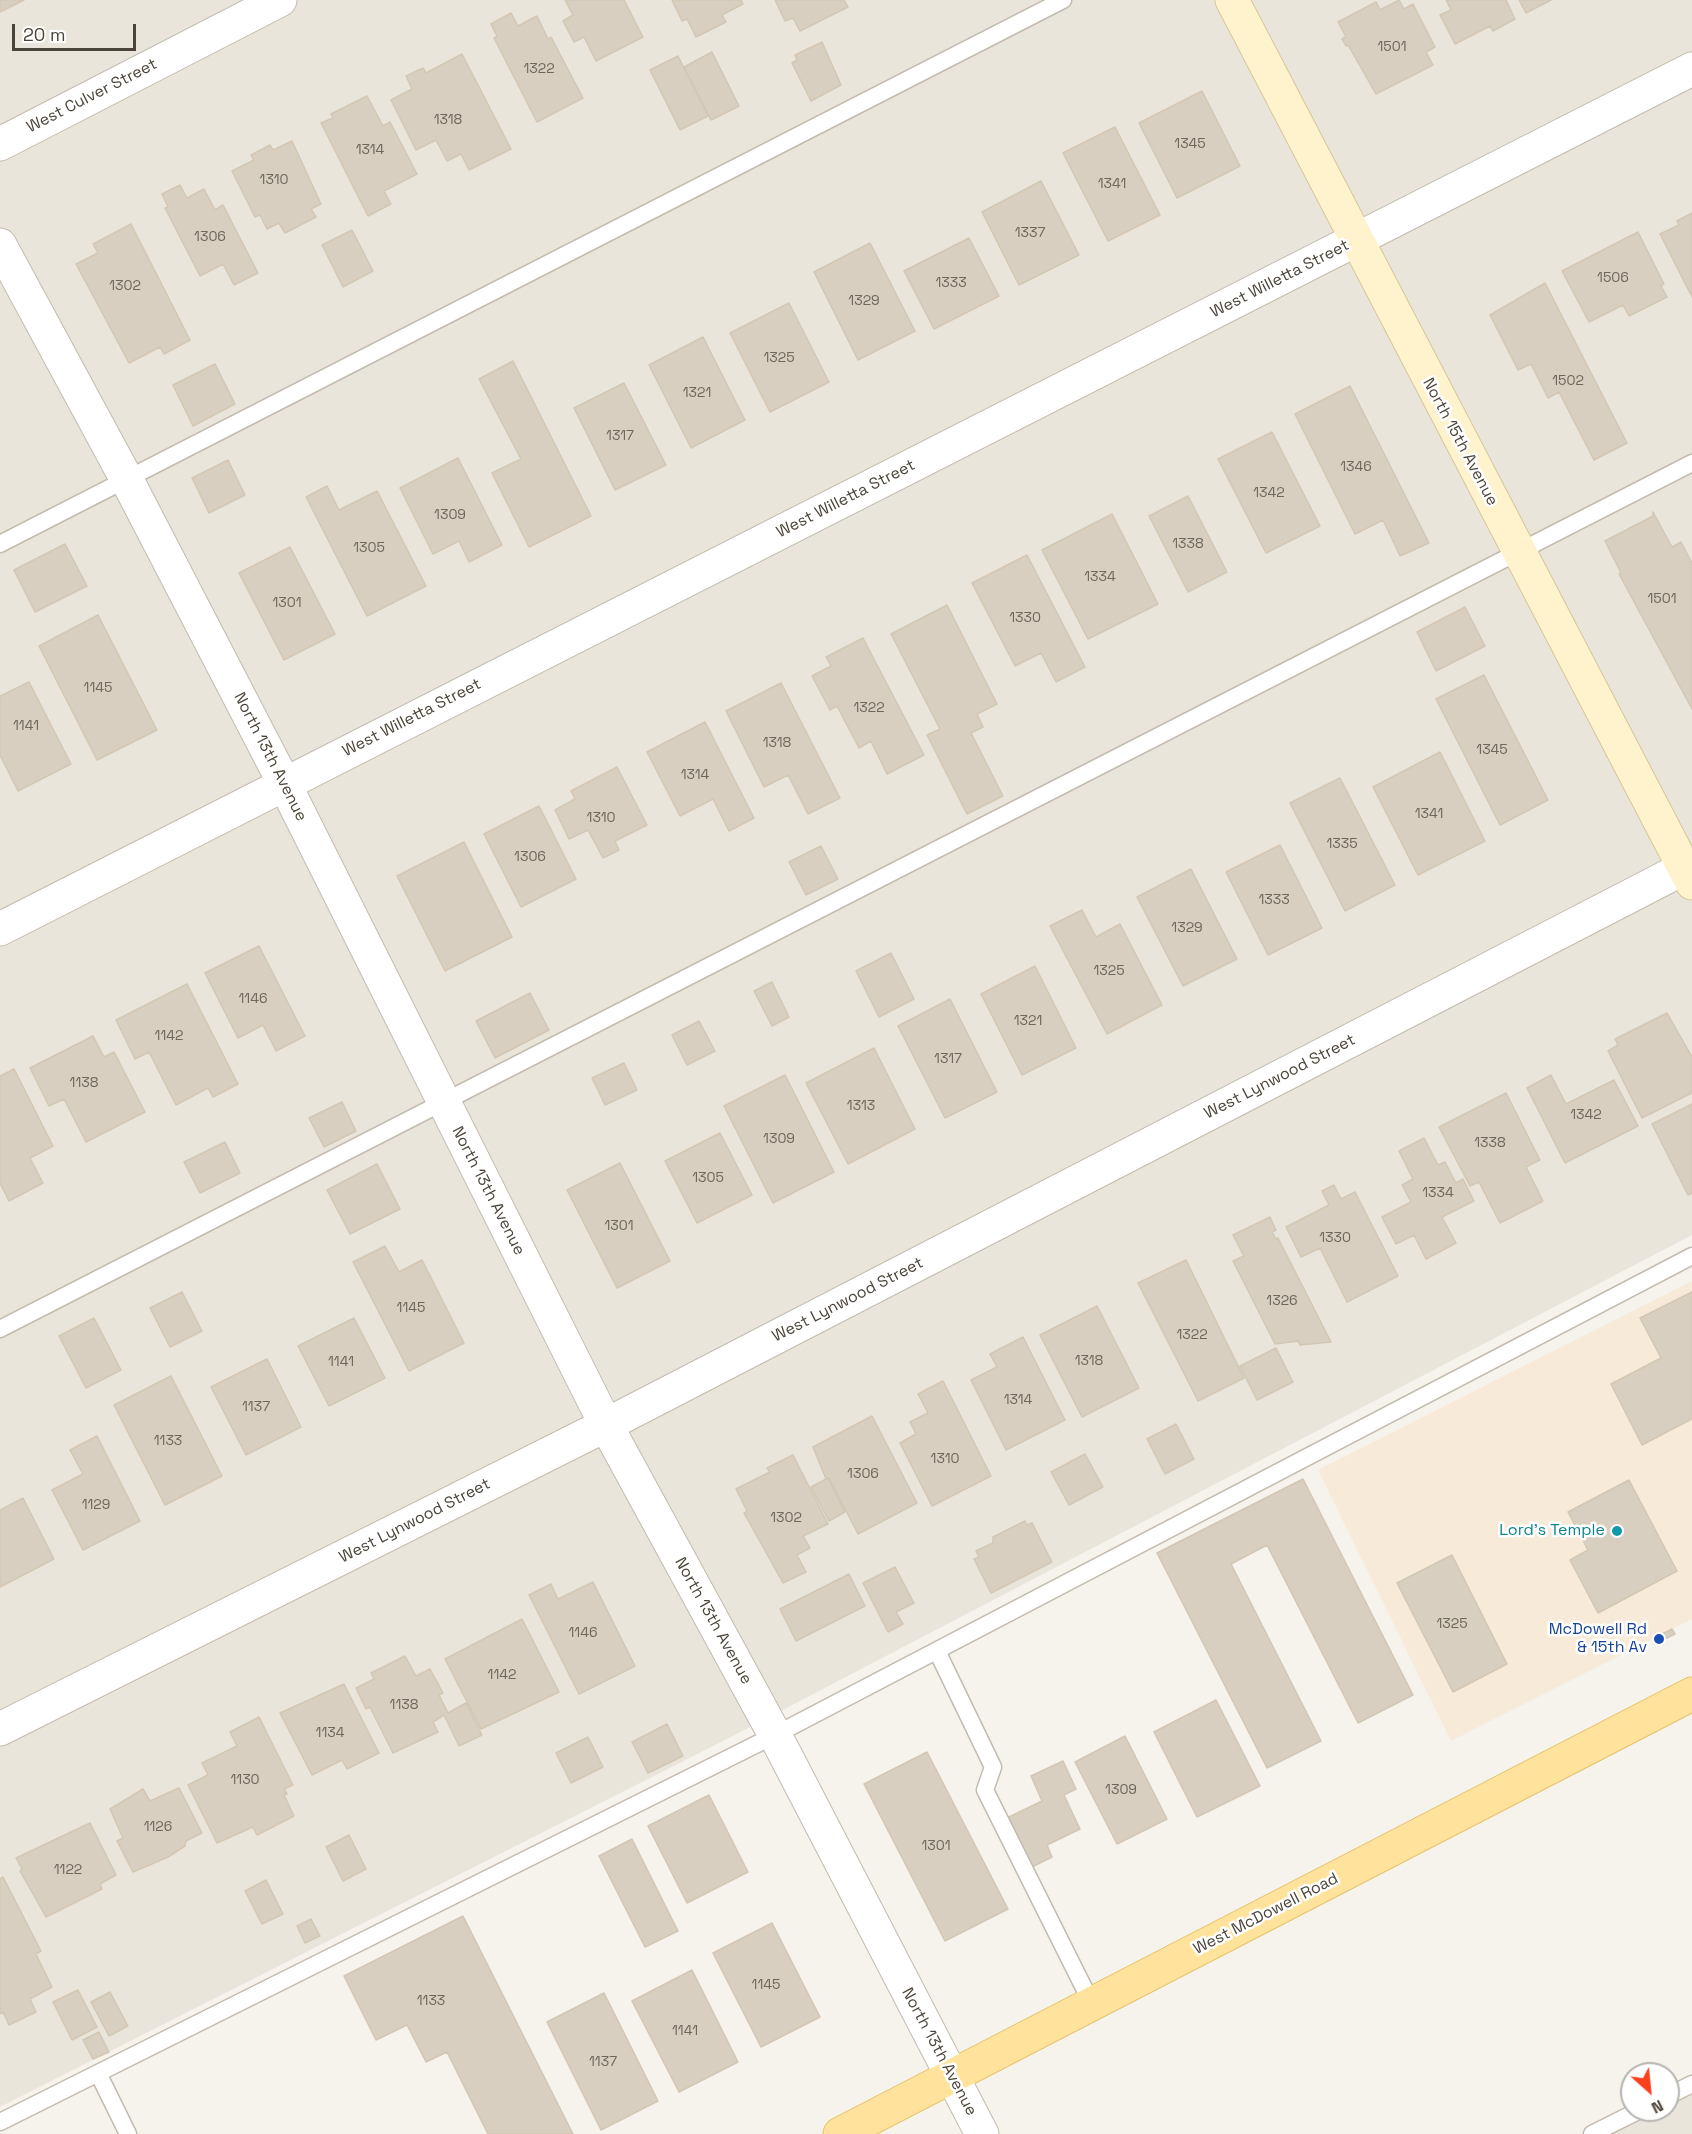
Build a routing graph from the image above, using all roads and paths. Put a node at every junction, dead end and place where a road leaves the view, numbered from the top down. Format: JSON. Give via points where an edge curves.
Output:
{"nodes":[{"id":1,"x":280,"y":0,"type":"edge"},
{"id":2,"x":1063,"y":0,"type":"edge"},
{"id":3,"x":1232,"y":0,"type":"edge"},
{"id":4,"x":1692,"y":69,"type":"edge"},
{"id":5,"x":0,"y":144,"type":"edge"},
{"id":6,"x":1355,"y":240,"type":"junction"},
{"id":7,"x":0,"y":245,"type":"edge"},
{"id":8,"x":1692,"y":462,"type":"edge"},
{"id":9,"x":127,"y":480,"type":"junction"},
{"id":10,"x":0,"y":544,"type":"edge"},
{"id":11,"x":1518,"y":553,"type":"junction"},
{"id":12,"x":284,"y":783,"type":"junction"},
{"id":13,"x":1689,"y":872,"type":"edge"},
{"id":14,"x":0,"y":929,"type":"edge"},
{"id":15,"x":443,"y":1103,"type":"junction"},
{"id":16,"x":1692,"y":1256,"type":"edge"},
{"id":17,"x":0,"y":1329,"type":"edge"},
{"id":18,"x":606,"y":1425,"type":"junction"},
{"id":19,"x":937,"y":1651,"type":"junction"},
{"id":20,"x":1692,"y":1694,"type":"edge"},
{"id":21,"x":0,"y":1730,"type":"edge"},
{"id":22,"x":775,"y":1735,"type":"junction"},
{"id":23,"x":1092,"y":2004,"type":"junction"},
{"id":24,"x":98,"y":2073,"type":"junction"},
{"id":25,"x":953,"y":2076,"type":"junction"},
{"id":26,"x":1620,"y":2120,"type":"edge"},
{"id":27,"x":0,"y":2122,"type":"edge"},
{"id":28,"x":128,"y":2134,"type":"edge"},
{"id":29,"x":840,"y":2134,"type":"edge"},
{"id":30,"x":982,"y":2134,"type":"edge"},
{"id":31,"x":1592,"y":2134,"type":"edge"}],
"edges":[{"from":1,"to":5,"type":"street","name":"West Culver Street"},
{"from":2,"to":9,"type":"lane"},
{"from":3,"to":6,"type":"street","name":"North 15th Avenue"},
{"from":4,"to":6,"type":"street","name":"West Willetta Street"},
{"from":6,"to":11,"type":"street","name":"North 15th Avenue"},
{"from":6,"to":12,"type":"street","name":"West Willetta Street"},
{"from":7,"to":9,"type":"street","name":"North 13th Avenue"},
{"from":8,"to":11,"type":"lane"},
{"from":9,"to":10,"type":"lane"},
{"from":9,"to":12,"type":"street","name":"North 13th Avenue"},
{"from":11,"to":13,"type":"street","name":"North 15th Avenue"},
{"from":11,"to":15,"type":"lane"},
{"from":12,"to":14,"type":"street","name":"West Willetta Street"},
{"from":12,"to":15,"type":"street","name":"North 13th Avenue"},
{"from":13,"to":18,"type":"street","name":"West Lynwood Street"},
{"from":15,"to":17,"type":"lane"},
{"from":15,"to":18,"type":"street","name":"North 13th Avenue"},
{"from":16,"to":19,"type":"lane"},
{"from":18,"to":21,"type":"street","name":"West Lynwood Street"},
{"from":18,"to":22,"type":"street","name":"North 13th Avenue"},
{"from":19,"to":22,"type":"lane"},
{"from":19,"to":23,"type":"lane","via":[[993,1767],[985,1790]]},
{"from":20,"to":23,"type":"main road","name":"West McDowell Road"},
{"from":22,"to":24,"type":"lane"},
{"from":22,"to":25,"type":"street","name":"North 13th Avenue"},
{"from":23,"to":25,"type":"main road","name":"West McDowell Road"},
{"from":24,"to":27,"type":"lane"},
{"from":24,"to":28,"type":"lane"},
{"from":25,"to":29,"type":"main road","name":"West McDowell Road"},
{"from":25,"to":30,"type":"street","name":"North 13th Avenue"},
{"from":26,"to":31,"type":"lane"}]}
